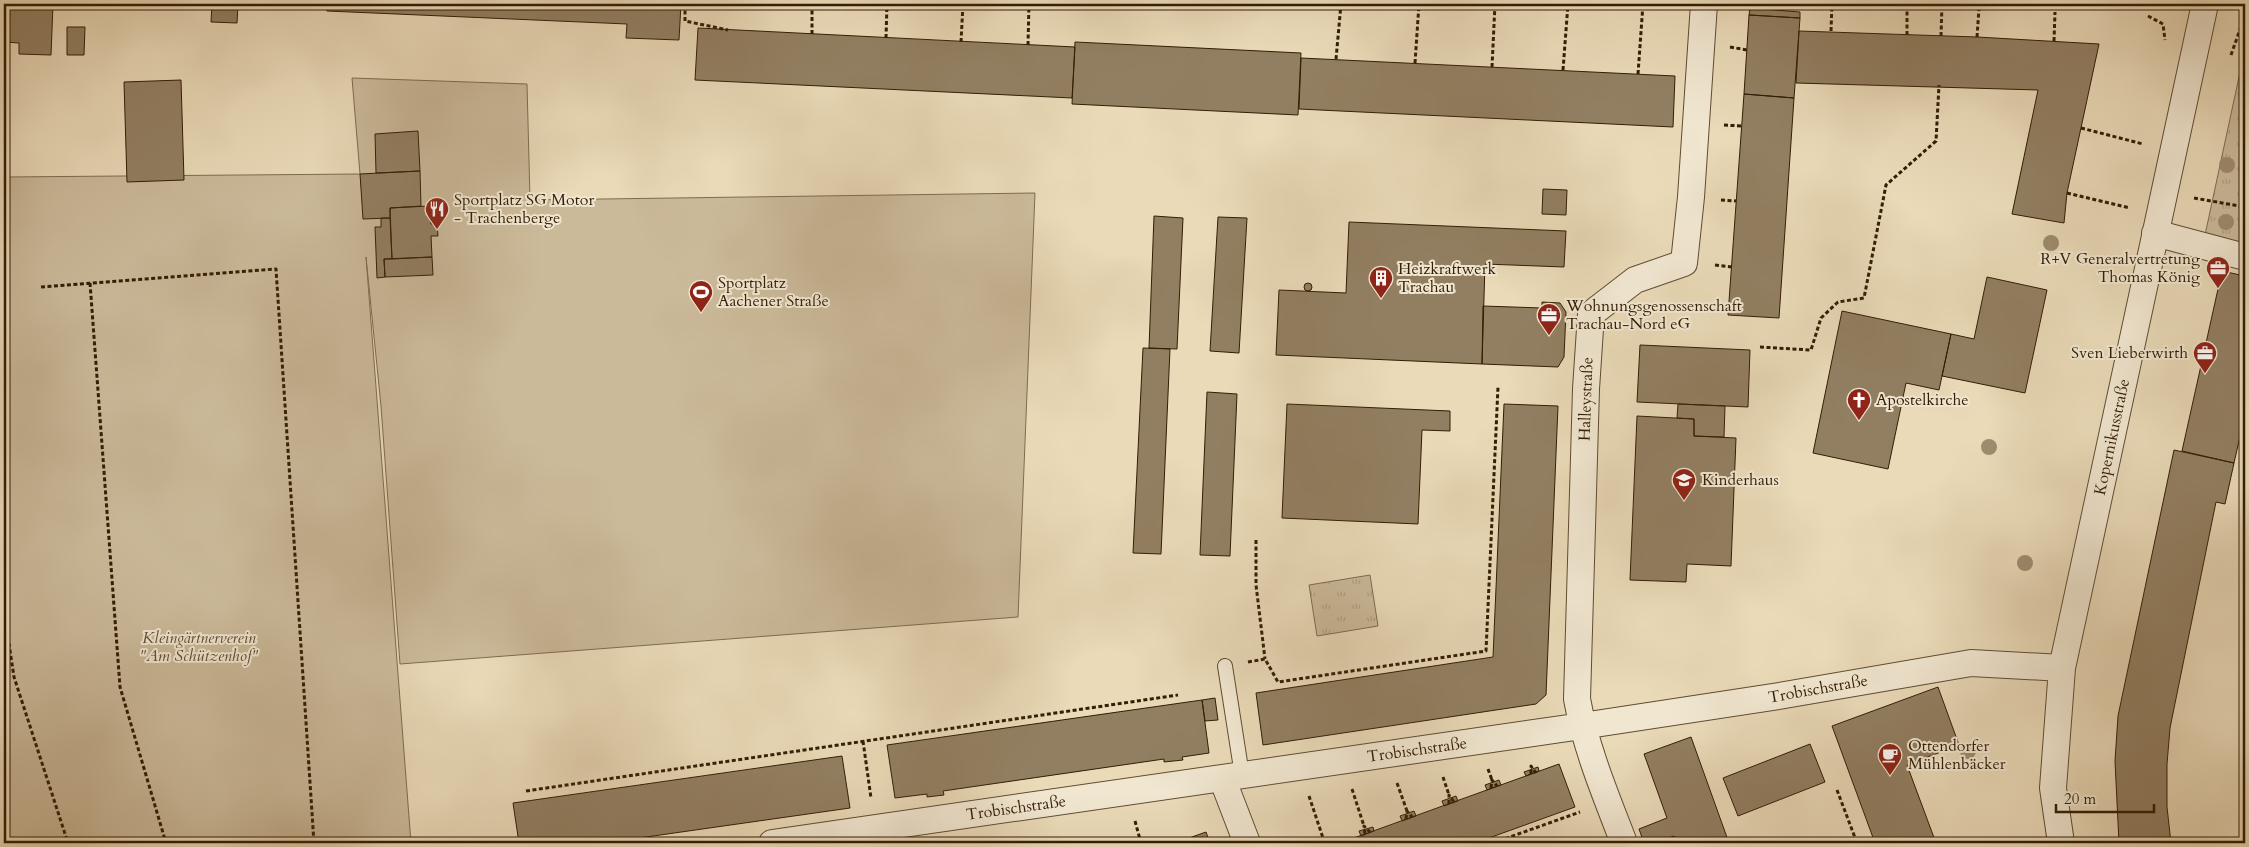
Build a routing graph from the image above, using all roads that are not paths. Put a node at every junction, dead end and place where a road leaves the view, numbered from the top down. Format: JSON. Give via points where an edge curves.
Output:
{"nodes":[{"id":1,"x":1704,"y":4,"type":"edge"},
{"id":2,"x":2205,"y":4,"type":"edge"},
{"id":3,"x":2159,"y":213,"type":"junction"},
{"id":4,"x":2245,"y":257,"type":"edge"},
{"id":5,"x":1225,"y":666,"type":"road end"},
{"id":6,"x":2062,"y":668,"type":"junction"},
{"id":7,"x":1582,"y":726,"type":"junction"},
{"id":8,"x":1232,"y":777,"type":"junction"},
{"id":9,"x":772,"y":843,"type":"edge"},
{"id":10,"x":1247,"y":843,"type":"edge"},
{"id":11,"x":1624,"y":843,"type":"edge"},
{"id":12,"x":2061,"y":843,"type":"edge"}],
"edges":[{"from":1,"to":7,"type":"street","name":"Halleystraße","via":[[1684,263],[1635,280],[1591,314],[1577,661],[1577,699]]},
{"from":2,"to":3,"type":"street","name":"Kopernikusstraße"},
{"from":3,"to":4,"type":"street"},
{"from":3,"to":6,"type":"street","name":"Kopernikusstraße"},
{"from":5,"to":8,"type":"lane"},
{"from":6,"to":7,"type":"street","name":"Trobischstraße","via":[[1971,663]]},
{"from":6,"to":12,"type":"street","name":"Kopernikusstraße","via":[[2053,788]]},
{"from":7,"to":8,"type":"street","name":"Trobischstraße"},
{"from":7,"to":11,"type":"street","name":"Halleystraße"},
{"from":8,"to":9,"type":"street","name":"Trobischstraße"},
{"from":8,"to":10,"type":"street"}]}
